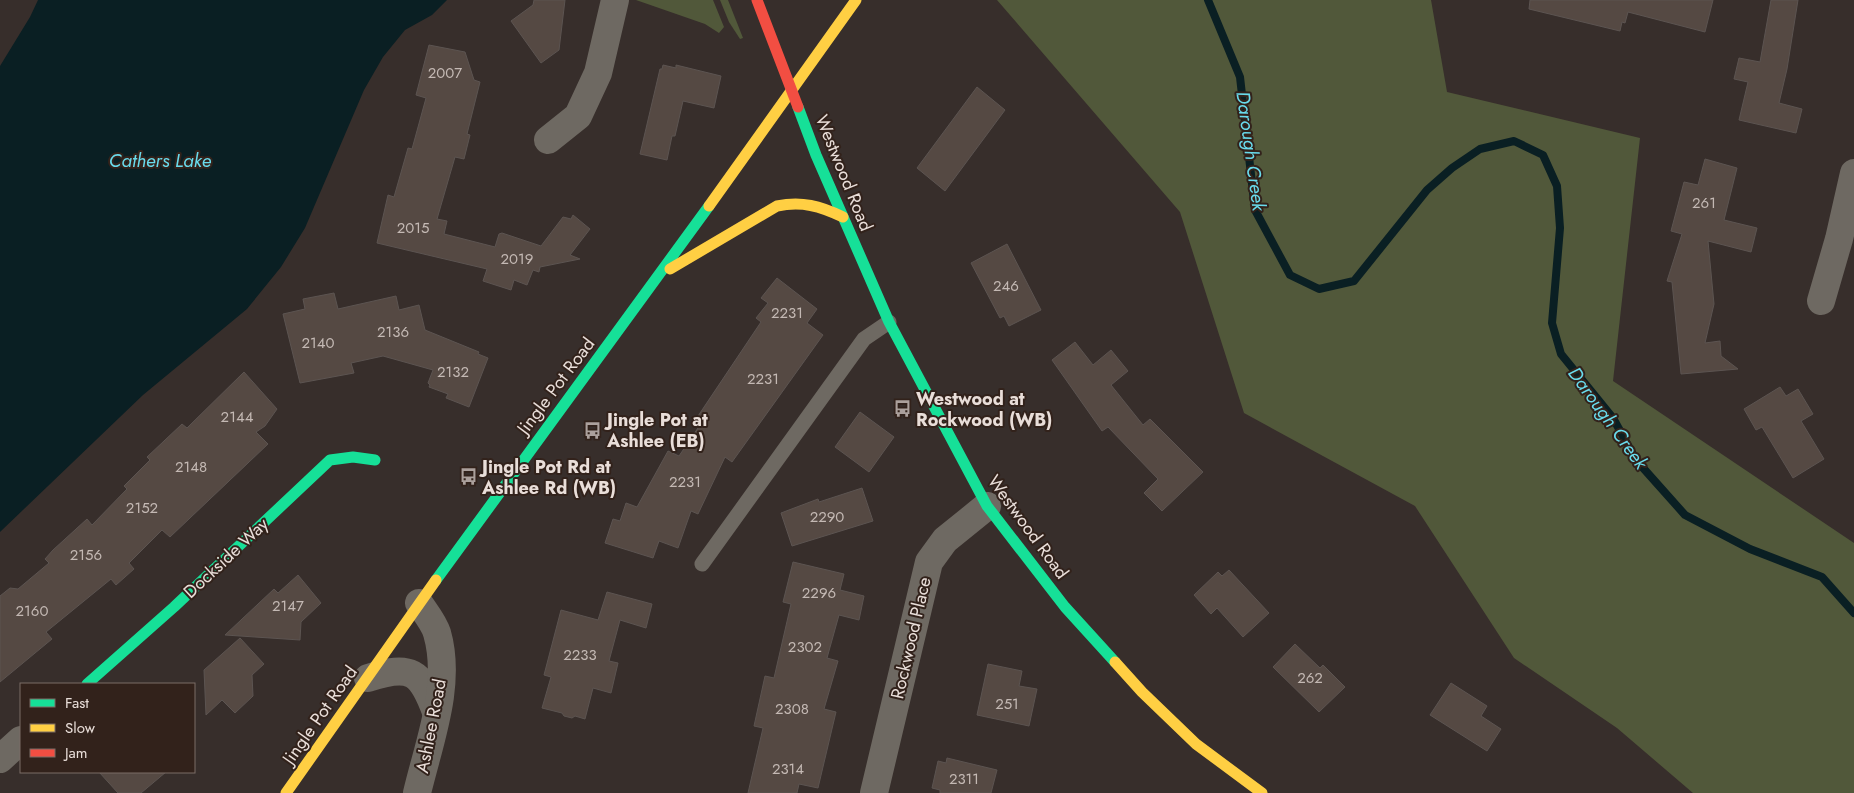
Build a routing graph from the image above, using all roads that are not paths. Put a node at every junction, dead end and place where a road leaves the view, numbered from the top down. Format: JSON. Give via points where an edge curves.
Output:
{"nodes":[{"id":1,"x":615,"y":0,"type":"edge"},
{"id":2,"x":757,"y":0,"type":"edge"},
{"id":3,"x":856,"y":0,"type":"edge"},
{"id":4,"x":792,"y":90,"type":"junction"},
{"id":5,"x":548,"y":140,"type":"dead end"},
{"id":6,"x":1854,"y":173,"type":"edge"},
{"id":7,"x":843,"y":217,"type":"junction"},
{"id":8,"x":659,"y":276,"type":"junction"},
{"id":9,"x":1821,"y":301,"type":"dead end"},
{"id":10,"x":889,"y":322,"type":"junction"},
{"id":11,"x":375,"y":460,"type":"dead end"},
{"id":12,"x":987,"y":506,"type":"junction"},
{"id":13,"x":702,"y":564,"type":"dead end"},
{"id":14,"x":419,"y":603,"type":"junction"},
{"id":15,"x":368,"y":678,"type":"junction"},
{"id":16,"x":88,"y":683,"type":"edge"},
{"id":17,"x":436,"y":712,"type":"junction"},
{"id":18,"x":20,"y":741,"type":"edge"},
{"id":19,"x":0,"y":759,"type":"edge"},
{"id":20,"x":286,"y":793,"type":"edge"},
{"id":21,"x":417,"y":793,"type":"edge"},
{"id":22,"x":874,"y":793,"type":"edge"},
{"id":23,"x":1262,"y":793,"type":"edge"}],
"edges":[{"from":1,"to":5,"type":"street","via":[[598,73],[582,108],[578,116]]},
{"from":2,"to":4,"type":"street","name":"Westwood Road"},
{"from":3,"to":4,"type":"street","name":"Jingle Pot Road"},
{"from":4,"to":7,"type":"street","name":"Westwood Road"},
{"from":4,"to":8,"type":"street","name":"Jingle Pot Road"},
{"from":6,"to":9,"type":"street"},
{"from":7,"to":8,"type":"street","via":[[810,203],[795,201],[777,206]]},
{"from":7,"to":10,"type":"street","name":"Westwood Road"},
{"from":8,"to":14,"type":"street","name":"Jingle Pot Road"},
{"from":10,"to":12,"type":"street","name":"Westwood Road"},
{"from":10,"to":13,"type":"lane","via":[[864,339]]},
{"from":11,"to":16,"type":"street","name":"Dockside Way","via":[[353,457],[330,460],[174,608]]},
{"from":12,"to":22,"type":"street","name":"Rockwood Place","via":[[945,540],[929,562]]},
{"from":12,"to":23,"type":"street","name":"Westwood Road","via":[[1065,607],[1142,692],[1196,744]]},
{"from":14,"to":15,"type":"street","name":"Jingle Pot Road"},
{"from":14,"to":17,"type":"street","name":"Ashlee Road","via":[[436,631],[441,655],[442,685]]},
{"from":15,"to":17,"type":"street","via":[[387,672],[408,672],[426,686]]},
{"from":15,"to":20,"type":"street","name":"Jingle Pot Road"},
{"from":17,"to":21,"type":"street","name":"Ashlee Road"},
{"from":18,"to":19,"type":"street"}]}
